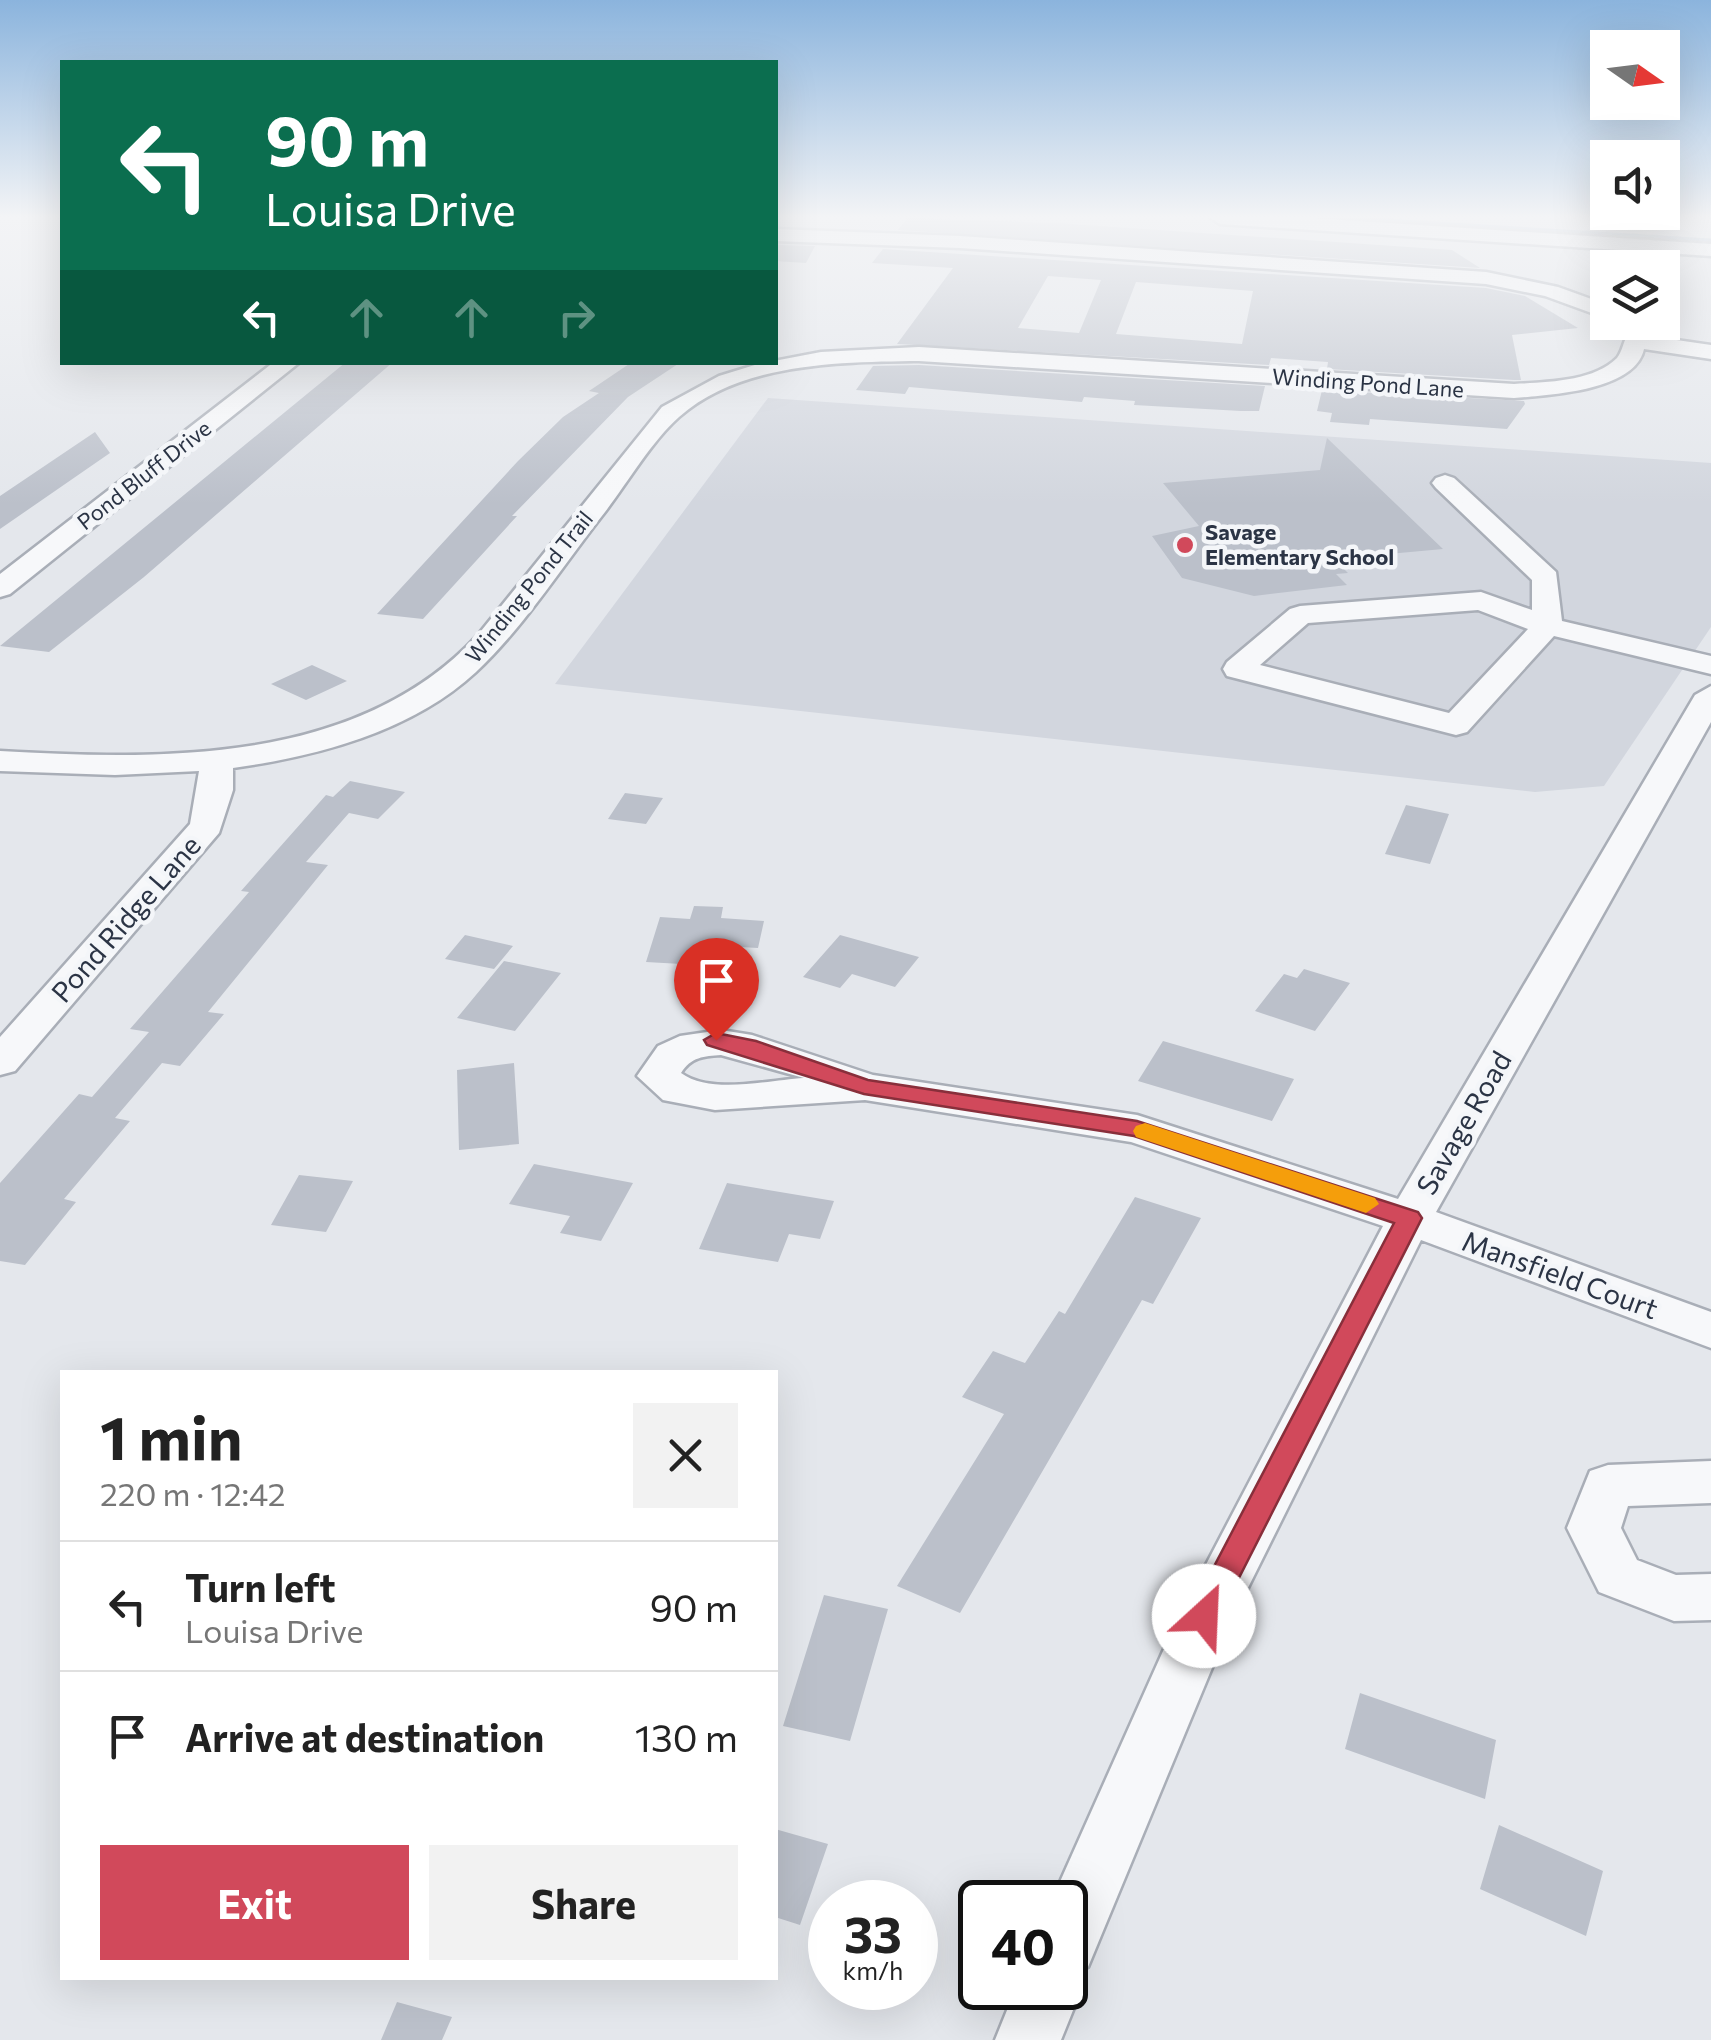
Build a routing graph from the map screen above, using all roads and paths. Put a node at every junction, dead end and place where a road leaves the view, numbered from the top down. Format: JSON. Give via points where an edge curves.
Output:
{"nodes":[{"id":1,"x":1680,"y":338,"type":"edge"},
{"id":2,"x":1629,"y":340,"type":"edge"},
{"id":3,"x":1661,"y":340,"type":"edge"},
{"id":4,"x":1711,"y":341,"type":"edge"},
{"id":5,"x":1711,"y":352,"type":"edge"},
{"id":6,"x":284,"y":365,"type":"edge"},
{"id":7,"x":725,"y":381,"type":"joint"},
{"id":8,"x":1445,"y":483,"type":"dead end"},
{"id":9,"x":0,"y":588,"type":"edge"},
{"id":10,"x":1548,"y":626,"type":"junction"},
{"id":11,"x":1711,"y":665,"type":"edge"},
{"id":12,"x":1711,"y":695,"type":"edge"},
{"id":13,"x":216,"y":761,"type":"junction"},
{"id":14,"x":0,"y":762,"type":"edge"},
{"id":15,"x":0,"y":1062,"type":"edge"},
{"id":16,"x":864,"y":1087,"type":"dead end"},
{"id":17,"x":1409,"y":1218,"type":"junction"},
{"id":18,"x":1711,"y":1331,"type":"edge"},
{"id":19,"x":1711,"y":1482,"type":"edge"},
{"id":20,"x":1711,"y":1597,"type":"edge"},
{"id":21,"x":1088,"y":1889,"type":"edge"},
{"id":22,"x":1040,"y":2010,"type":"edge"},
{"id":23,"x":1028,"y":2040,"type":"edge"}],
"edges":[{"from":1,"to":4,"type":"street"},
{"from":2,"to":7,"type":"street","name":"Winding Pond Lane","via":[[1631,358],[1607,374],[1514,390],[919,354],[807,360]]},
{"from":3,"to":5,"type":"street"},
{"from":6,"to":9,"type":"street","name":"Pond Bluff Drive"},
{"from":7,"to":13,"type":"street","name":"Winding Pond Trail","via":[[670,412],[484,646],[450,678],[348,729]]},
{"from":8,"to":10,"type":"street","via":[[1546,578]]},
{"from":10,"to":10,"type":"street","via":[[1482,601],[1300,615],[1238,669],[1456,725]]},
{"from":10,"to":11,"type":"street"},
{"from":12,"to":17,"type":"street","name":"Savage Road"},
{"from":13,"to":14,"type":"street","name":"Winding Pond Trail","via":[[112,768]]},
{"from":13,"to":15,"type":"street","name":"Pond Ridge Lane","via":[[207,826]]},
{"from":16,"to":17,"type":"street","name":"Mansfield Court","via":[[1137,1128]]},
{"from":17,"to":18,"type":"street","name":"Mansfield Court"},
{"from":17,"to":21,"type":"street","name":"Savage Road","via":[[1230,1558]]},
{"from":19,"to":20,"type":"street","via":[[1608,1486],[1594,1528],[1618,1576],[1674,1598]]},
{"from":22,"to":23,"type":"street"}]}
